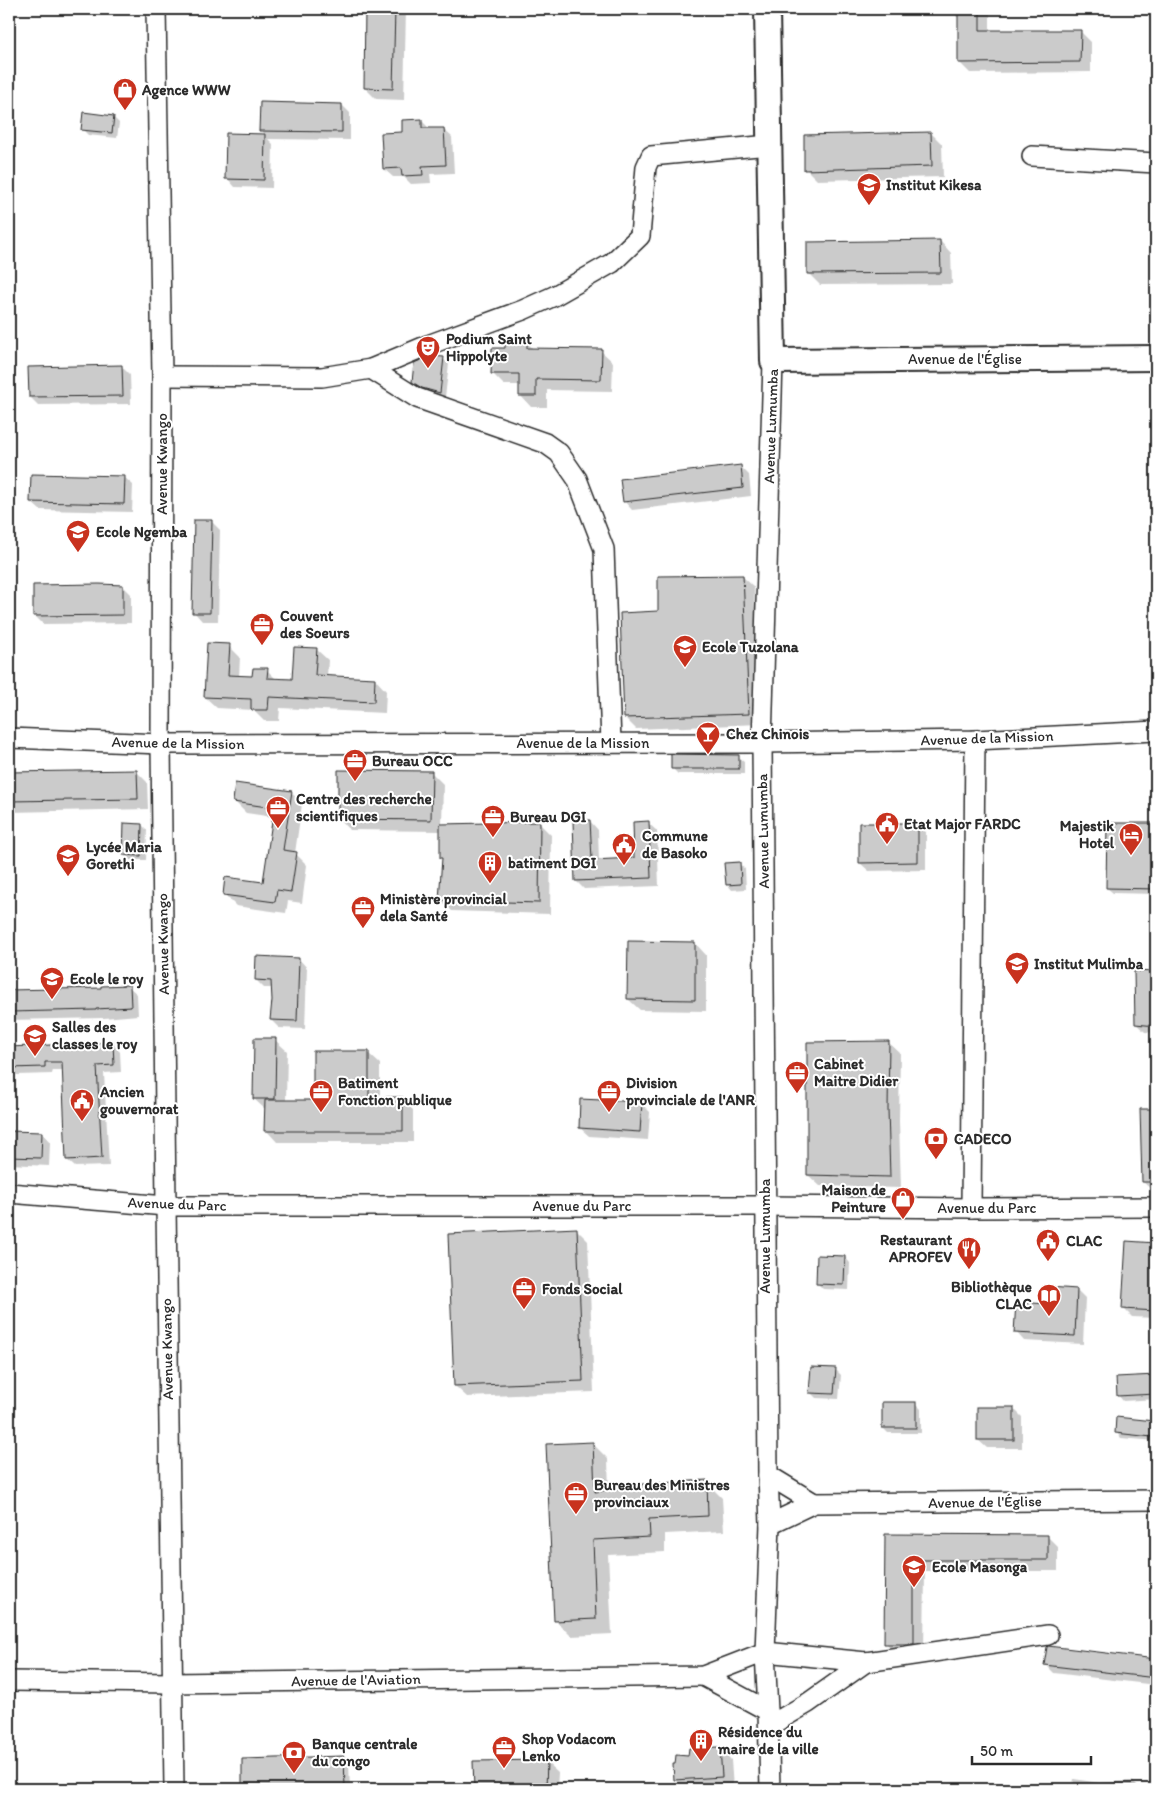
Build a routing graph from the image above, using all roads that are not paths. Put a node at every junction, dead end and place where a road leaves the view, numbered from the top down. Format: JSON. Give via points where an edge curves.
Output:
{"nodes":[{"id":1,"x":156,"y":9,"type":"edge"},
{"id":2,"x":767,"y":9,"type":"edge"},
{"id":3,"x":770,"y":145,"type":"junction"},
{"id":4,"x":1032,"y":156,"type":"dead end"},
{"id":5,"x":1156,"y":163,"type":"edge"},
{"id":6,"x":1156,"y":358,"type":"edge"},
{"id":7,"x":773,"y":361,"type":"junction"},
{"id":8,"x":371,"y":369,"type":"junction"},
{"id":9,"x":162,"y":376,"type":"junction"},
{"id":10,"x":1156,"y":731,"type":"edge"},
{"id":11,"x":9,"y":738,"type":"edge"},
{"id":12,"x":975,"y":740,"type":"junction"},
{"id":13,"x":610,"y":743,"type":"junction"},
{"id":14,"x":762,"y":743,"type":"junction"},
{"id":15,"x":161,"y":744,"type":"junction"},
{"id":16,"x":9,"y":1193,"type":"edge"},
{"id":17,"x":166,"y":1206,"type":"junction"},
{"id":18,"x":765,"y":1206,"type":"junction"},
{"id":19,"x":1156,"y":1207,"type":"edge"},
{"id":20,"x":970,"y":1208,"type":"junction"},
{"id":21,"x":768,"y":1475,"type":"junction"},
{"id":22,"x":1156,"y":1500,"type":"edge"},
{"id":23,"x":814,"y":1504,"type":"junction"},
{"id":24,"x":770,"y":1524,"type":"junction"},
{"id":25,"x":1048,"y":1635,"type":"dead end"},
{"id":26,"x":765,"y":1652,"type":"junction"},
{"id":27,"x":866,"y":1662,"type":"junction"},
{"id":28,"x":703,"y":1676,"type":"junction"},
{"id":29,"x":9,"y":1681,"type":"edge"},
{"id":30,"x":172,"y":1683,"type":"junction"},
{"id":31,"x":769,"y":1718,"type":"junction"},
{"id":32,"x":174,"y":1789,"type":"edge"},
{"id":33,"x":770,"y":1789,"type":"edge"}],
"edges":[{"from":1,"to":9,"type":"street","name":"Avenue Kwango"},
{"from":2,"to":3,"type":"main road","name":"Avenue Lumumba"},
{"from":3,"to":7,"type":"main road","name":"Avenue Lumumba"},
{"from":3,"to":8,"type":"street","via":[[651,156],[646,167],[640,236],[612,263],[523,310]]},
{"from":4,"to":5,"type":"street"},
{"from":6,"to":7,"type":"main road","name":"Avenue de l'Église"},
{"from":7,"to":14,"type":"street","name":"Avenue Lumumba"},
{"from":8,"to":9,"type":"street","via":[[322,377]]},
{"from":8,"to":13,"type":"street","via":[[417,398],[544,443],[559,453],[577,479],[604,548]]},
{"from":9,"to":15,"type":"street","name":"Avenue Kwango"},
{"from":10,"to":12,"type":"street","name":"Avenue de la Mission"},
{"from":11,"to":15,"type":"street","name":"Avenue de la Mission"},
{"from":12,"to":14,"type":"street","name":"Avenue de la Mission"},
{"from":12,"to":20,"type":"street"},
{"from":13,"to":14,"type":"street","name":"Avenue de la Mission"},
{"from":13,"to":15,"type":"street","name":"Avenue de la Mission"},
{"from":14,"to":18,"type":"street","name":"Avenue Lumumba"},
{"from":15,"to":17,"type":"street","name":"Avenue Kwango"},
{"from":16,"to":17,"type":"street","name":"Avenue du Parc"},
{"from":17,"to":18,"type":"street","name":"Avenue du Parc"},
{"from":17,"to":30,"type":"street","name":"Avenue Kwango"},
{"from":18,"to":20,"type":"street","name":"Avenue du Parc"},
{"from":18,"to":21,"type":"street","name":"Avenue Lumumba"},
{"from":19,"to":20,"type":"street","name":"Avenue du Parc"},
{"from":21,"to":23,"type":"street"},
{"from":21,"to":24,"type":"street","name":"Avenue Lumumba"},
{"from":22,"to":23,"type":"street","name":"Avenue de l'Église"},
{"from":23,"to":24,"type":"street"},
{"from":24,"to":26,"type":"street","name":"Avenue Lumumba"},
{"from":25,"to":27,"type":"street"},
{"from":26,"to":27,"type":"street"},
{"from":26,"to":28,"type":"street","name":"Avenue de l'Aviation"},
{"from":26,"to":31,"type":"street","name":"Avenue Lumumba"},
{"from":27,"to":31,"type":"street","via":[[808,1702]]},
{"from":28,"to":30,"type":"street","name":"Avenue de l'Aviation"},
{"from":28,"to":31,"type":"street","name":"Avenue de l'Aviation"},
{"from":29,"to":30,"type":"street","name":"Avenue de l'Aviation"},
{"from":30,"to":32,"type":"street","name":"Avenue Kwango"},
{"from":31,"to":33,"type":"street"}]}
